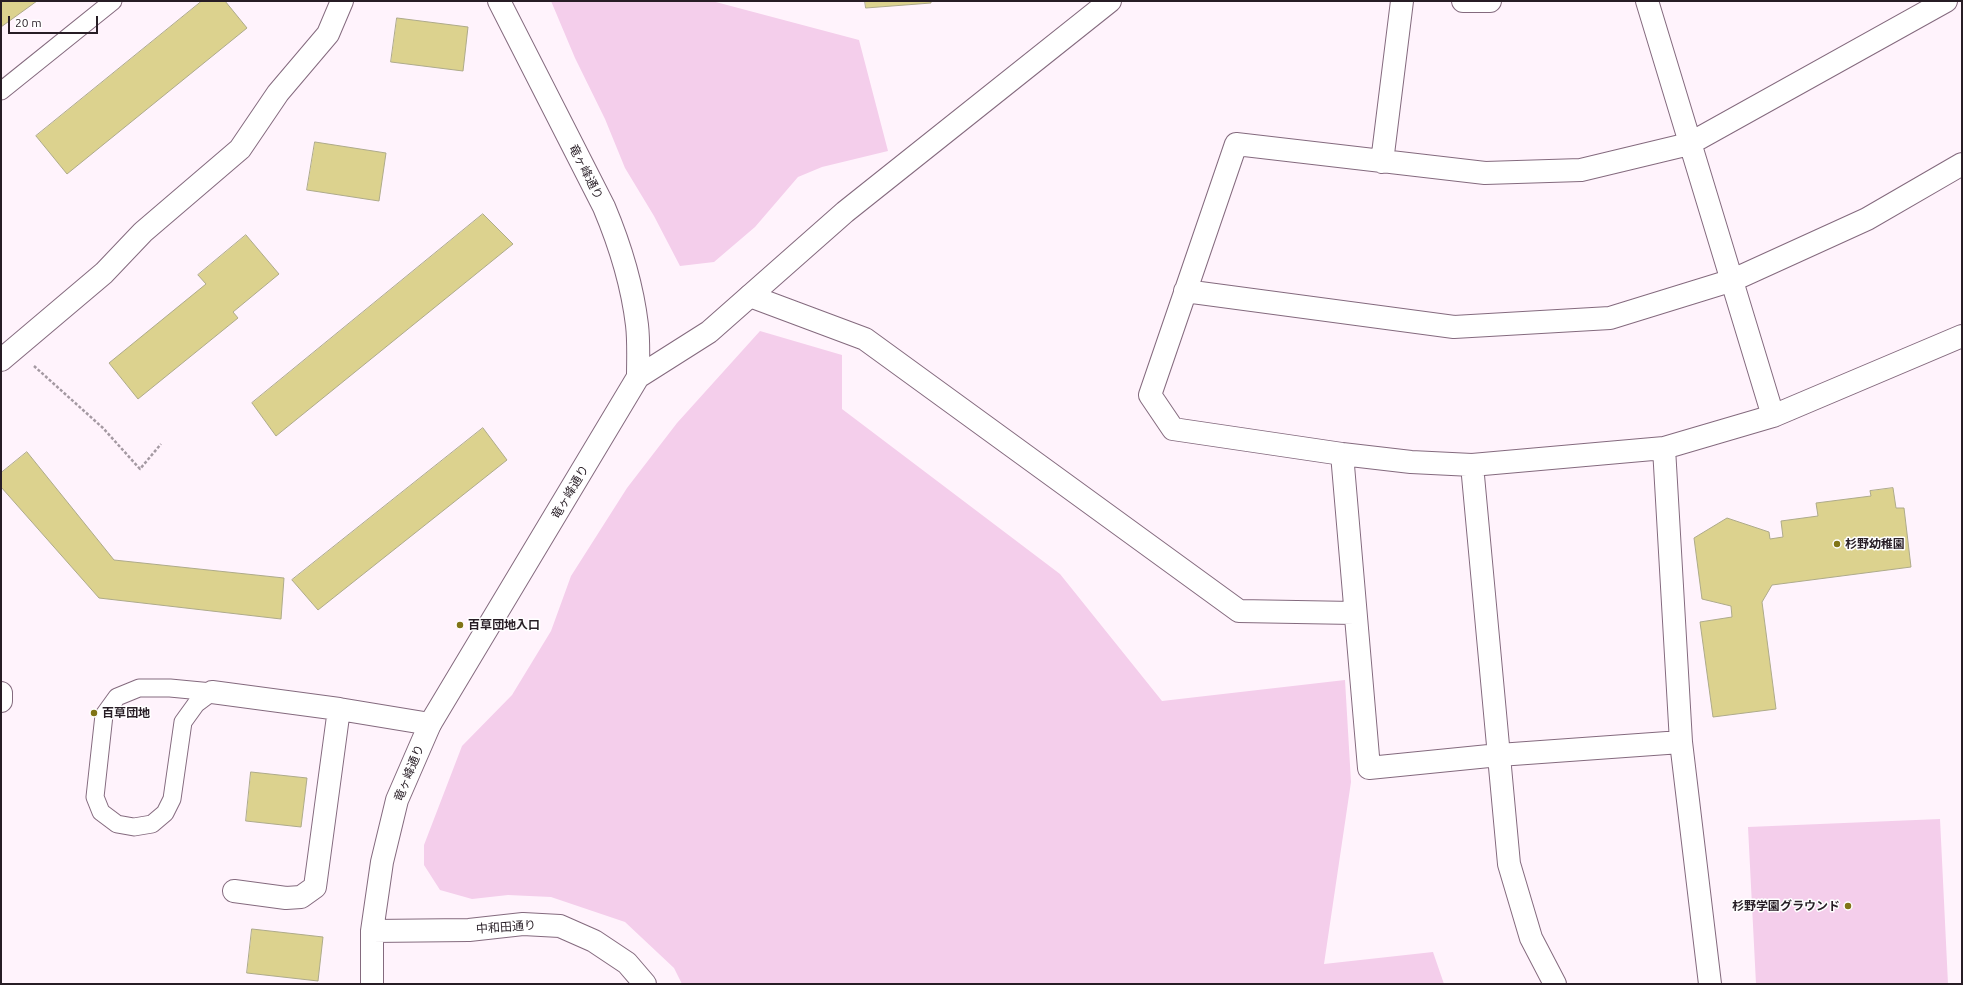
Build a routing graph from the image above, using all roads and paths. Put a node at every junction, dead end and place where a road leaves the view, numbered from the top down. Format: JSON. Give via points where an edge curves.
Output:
{"nodes":[{"id":1,"x":113,"y":1,"type":"edge"},
{"id":2,"x":342,"y":1,"type":"edge"},
{"id":3,"x":499,"y":1,"type":"edge"},
{"id":4,"x":1110,"y":1,"type":"edge"},
{"id":5,"x":1402,"y":1,"type":"edge"},
{"id":6,"x":1463,"y":1,"type":"edge"},
{"id":7,"x":1490,"y":1,"type":"edge"},
{"id":8,"x":1647,"y":1,"type":"edge"},
{"id":9,"x":1946,"y":1,"type":"edge"},
{"id":10,"x":1,"y":91,"type":"edge"},
{"id":11,"x":1689,"y":144,"type":"junction"},
{"id":12,"x":1382,"y":162,"type":"junction"},
{"id":13,"x":1962,"y":164,"type":"edge"},
{"id":14,"x":1733,"y":280,"type":"junction"},
{"id":15,"x":1185,"y":291,"type":"junction"},
{"id":16,"x":750,"y":296,"type":"junction"},
{"id":17,"x":1962,"y":336,"type":"edge"},
{"id":18,"x":8,"y":355,"type":"edge"},
{"id":19,"x":638,"y":377,"type":"junction"},
{"id":20,"x":1773,"y":416,"type":"junction"},
{"id":21,"x":161,"y":444,"type":"dead end"},
{"id":22,"x":1664,"y":448,"type":"junction"},
{"id":23,"x":1342,"y":454,"type":"junction"},
{"id":24,"x":1472,"y":465,"type":"junction"},
{"id":25,"x":1354,"y":613,"type":"junction"},
{"id":26,"x":1,"y":692,"type":"edge"},
{"id":27,"x":212,"y":692,"type":"junction"},
{"id":28,"x":1,"y":701,"type":"edge"},
{"id":29,"x":339,"y":709,"type":"junction"},
{"id":30,"x":430,"y":724,"type":"junction"},
{"id":31,"x":1681,"y":742,"type":"junction"},
{"id":32,"x":1499,"y":756,"type":"junction"},
{"id":33,"x":234,"y":891,"type":"dead end"},
{"id":34,"x":372,"y":931,"type":"junction"},
{"id":35,"x":372,"y":984,"type":"edge"},
{"id":36,"x":645,"y":984,"type":"edge"},
{"id":37,"x":1555,"y":984,"type":"edge"},
{"id":38,"x":1710,"y":984,"type":"edge"}],
"edges":[{"from":1,"to":10,"type":"lane"},
{"from":2,"to":18,"type":"street","via":[[328,34],[278,93],[240,149],[142,232],[104,273]]},
{"from":3,"to":19,"type":"street","name":"竜ヶ峰通り","via":[[604,207],[616,236],[628,274],[637,326]]},
{"from":4,"to":16,"type":"street","via":[[845,212]]},
{"from":5,"to":12,"type":"street"},
{"from":6,"to":7,"type":"street"},
{"from":8,"to":11,"type":"street"},
{"from":9,"to":11,"type":"street"},
{"from":11,"to":12,"type":"street","via":[[1581,170],[1485,173]]},
{"from":11,"to":14,"type":"street"},
{"from":12,"to":15,"type":"street","via":[[1236,144]]},
{"from":13,"to":14,"type":"street","via":[[1867,219]]},
{"from":14,"to":15,"type":"street","via":[[1610,318],[1454,327]]},
{"from":14,"to":20,"type":"street"},
{"from":15,"to":23,"type":"street","via":[[1150,395],[1173,429]]},
{"from":16,"to":19,"type":"street","via":[[709,332]]},
{"from":16,"to":25,"type":"street","via":[[865,339],[1239,611]]},
{"from":17,"to":20,"type":"street"},
{"from":18,"to":21,"type":"path","via":[[103,428],[140,469]]},
{"from":19,"to":30,"type":"street","name":"竜ヶ峰通り"},
{"from":20,"to":22,"type":"street"},
{"from":22,"to":24,"type":"street"},
{"from":22,"to":31,"type":"street"},
{"from":23,"to":24,"type":"street","via":[[1411,462]]},
{"from":23,"to":25,"type":"street"},
{"from":24,"to":32,"type":"street"},
{"from":25,"to":32,"type":"street","via":[[1369,768]]},
{"from":26,"to":28,"type":"street"},
{"from":27,"to":27,"type":"lane","via":[[196,704],[183,722],[172,799],[166,813],[152,824],[134,827],[117,824],[101,812],[95,797],[104,715],[117,697],[139,688]]},
{"from":27,"to":29,"type":"street"},
{"from":29,"to":30,"type":"street"},
{"from":29,"to":33,"type":"street","via":[[315,887],[301,897],[286,898]]},
{"from":30,"to":34,"type":"street","name":"竜ヶ峰通り","via":[[397,800],[382,862]]},
{"from":31,"to":32,"type":"street"},
{"from":31,"to":38,"type":"street"},
{"from":32,"to":37,"type":"street","via":[[1509,864],[1531,938]]},
{"from":34,"to":35,"type":"street","name":"竜ヶ峰通り"},
{"from":34,"to":36,"type":"street","name":"中和田通り","via":[[469,930],[523,924],[560,926],[594,941],[627,963]]}]}
